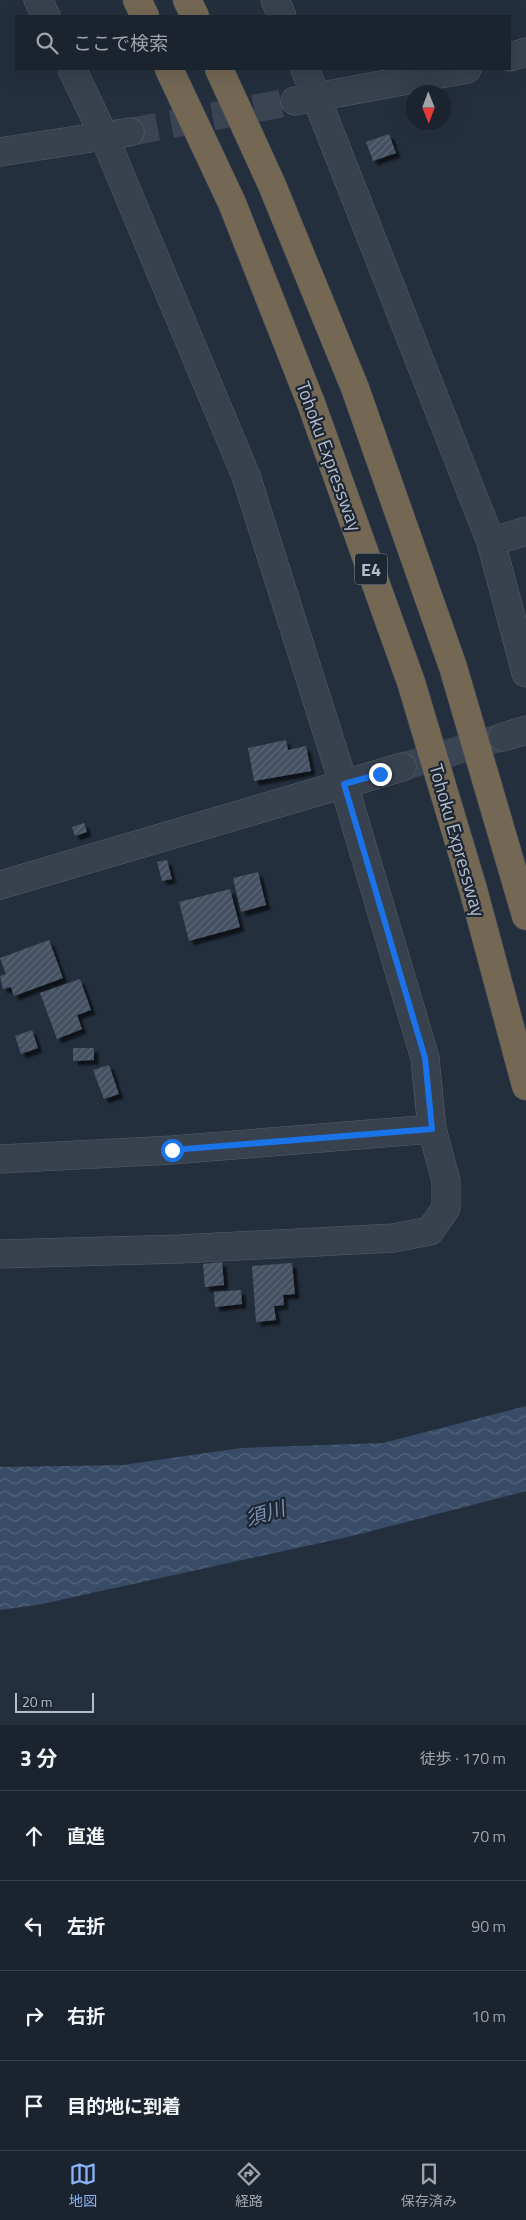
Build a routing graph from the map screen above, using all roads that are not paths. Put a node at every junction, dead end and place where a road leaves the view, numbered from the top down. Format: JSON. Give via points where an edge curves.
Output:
{"nodes":[{"id":1,"x":38,"y":0,"type":"edge"},
{"id":2,"x":137,"y":0,"type":"edge"},
{"id":3,"x":187,"y":0,"type":"edge"},
{"id":4,"x":275,"y":0,"type":"edge"},
{"id":5,"x":46,"y":15,"type":"edge"},
{"id":6,"x":144,"y":15,"type":"edge"},
{"id":7,"x":194,"y":15,"type":"edge"},
{"id":8,"x":282,"y":15,"type":"edge"},
{"id":9,"x":526,"y":52,"type":"edge"},
{"id":10,"x":511,"y":57,"type":"edge"},
{"id":11,"x":73,"y":70,"type":"edge"},
{"id":12,"x":169,"y":70,"type":"edge"},
{"id":13,"x":219,"y":70,"type":"edge"},
{"id":14,"x":305,"y":70,"type":"edge"},
{"id":15,"x":462,"y":70,"type":"edge"},
{"id":16,"x":306,"y":99,"type":"junction"},
{"id":17,"x":117,"y":134,"type":"junction"},
{"id":18,"x":0,"y":152,"type":"edge"},
{"id":19,"x":526,"y":531,"type":"edge"},
{"id":20,"x":491,"y":542,"type":"junction"},
{"id":21,"x":526,"y":673,"type":"edge"},
{"id":22,"x":402,"y":767,"type":"tunnel mouth"},
{"id":23,"x":344,"y":784,"type":"junction"},
{"id":24,"x":0,"y":885,"type":"edge"},
{"id":25,"x":526,"y":916,"type":"edge"},
{"id":26,"x":526,"y":1086,"type":"edge"},
{"id":27,"x":432,"y":1129,"type":"junction"},
{"id":28,"x":0,"y":1159,"type":"edge"},
{"id":29,"x":0,"y":1254,"type":"edge"}],
"edges":[{"from":1,"to":5,"type":"street"},
{"from":2,"to":6,"type":"highway"},
{"from":3,"to":7,"type":"highway"},
{"from":4,"to":8,"type":"street"},
{"from":9,"to":10,"type":"street"},
{"from":11,"to":17,"type":"street"},
{"from":12,"to":26,"type":"highway","name":"Tohoku Expressway","number":"E4","via":[[232,203],[312,403],[411,682],[474,889]]},
{"from":13,"to":25,"type":"highway","number":"E4","via":[[272,185],[356,388],[453,667]]},
{"from":14,"to":16,"type":"street"},
{"from":15,"to":16,"type":"street"},
{"from":16,"to":20,"type":"street"},
{"from":17,"to":18,"type":"street"},
{"from":17,"to":23,"type":"street","via":[[246,476]]},
{"from":19,"to":20,"type":"street"},
{"from":20,"to":21,"type":"street"},
{"from":22,"to":23,"type":"street"},
{"from":23,"to":24,"type":"street"},
{"from":23,"to":27,"type":"street","via":[[425,1058]]},
{"from":27,"to":28,"type":"street","via":[[172,1150]]},
{"from":27,"to":29,"type":"street","via":[[446,1181],[446,1208],[430,1231],[383,1238],[180,1249]]}]}
